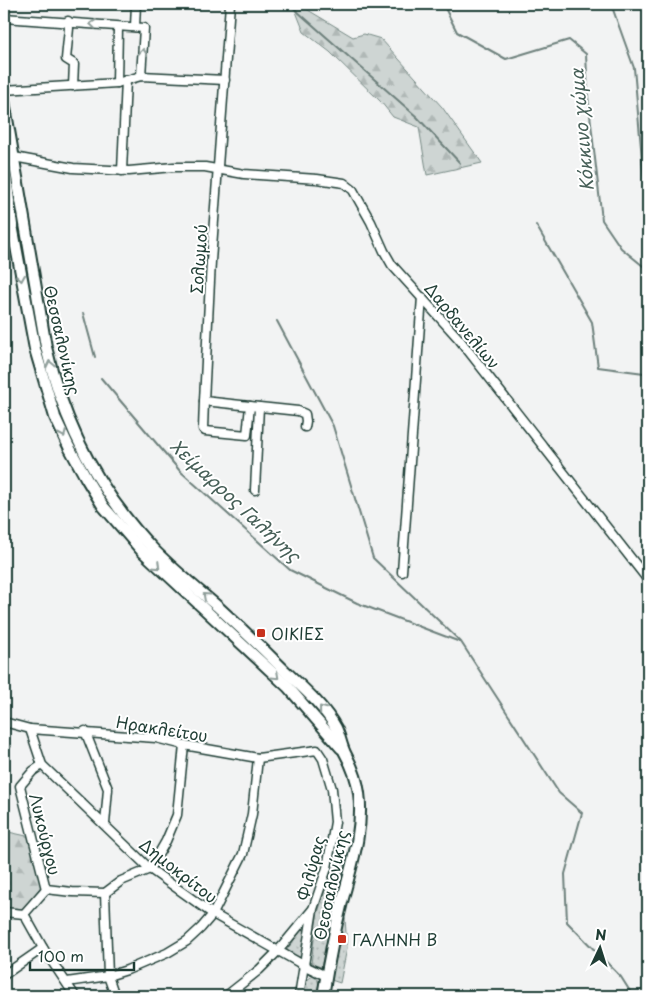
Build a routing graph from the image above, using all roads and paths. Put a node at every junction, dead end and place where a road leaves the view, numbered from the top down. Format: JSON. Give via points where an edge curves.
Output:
{"nodes":[{"id":1,"x":136,"y":4,"type":"edge"},
{"id":2,"x":230,"y":4,"type":"edge"},
{"id":3,"x":4,"y":18,"type":"edge"},
{"id":4,"x":68,"y":22,"type":"junction"},
{"id":5,"x":118,"y":27,"type":"junction"},
{"id":6,"x":135,"y":27,"type":"junction"},
{"id":7,"x":141,"y":76,"type":"junction"},
{"id":8,"x":126,"y":80,"type":"junction"},
{"id":9,"x":225,"y":80,"type":"junction"},
{"id":10,"x":117,"y":83,"type":"junction"},
{"id":11,"x":73,"y":86,"type":"junction"},
{"id":12,"x":4,"y":90,"type":"edge"},
{"id":13,"x":4,"y":101,"type":"edge"},
{"id":14,"x":8,"y":142,"type":"edge"},
{"id":15,"x":7,"y":158,"type":"edge"},
{"id":16,"x":218,"y":170,"type":"junction"},
{"id":17,"x":122,"y":171,"type":"junction"},
{"id":18,"x":422,"y":297,"type":"junction"},
{"id":19,"x":204,"y":401,"type":"junction"},
{"id":20,"x":250,"y":406,"type":"junction"},
{"id":21,"x":259,"y":407,"type":"junction"},
{"id":22,"x":305,"y":427,"type":"dead end"},
{"id":23,"x":255,"y":490,"type":"dead end"},
{"id":24,"x":402,"y":572,"type":"dead end"},
{"id":25,"x":648,"y":580,"type":"edge"},
{"id":26,"x":4,"y":722,"type":"edge"},
{"id":27,"x":30,"y":729,"type":"junction"},
{"id":28,"x":85,"y":732,"type":"junction"},
{"id":29,"x":184,"y":745,"type":"junction"},
{"id":30,"x":317,"y":750,"type":"joint"},
{"id":31,"x":258,"y":758,"type":"junction"},
{"id":32,"x":42,"y":765,"type":"junction"},
{"id":33,"x":104,"y":824,"type":"junction"},
{"id":34,"x":150,"y":869,"type":"junction"},
{"id":35,"x":46,"y":889,"type":"junction"},
{"id":36,"x":105,"y":893,"type":"junction"},
{"id":37,"x":313,"y":909,"type":"junction"},
{"id":38,"x":4,"y":912,"type":"edge"},
{"id":39,"x":24,"y":914,"type":"junction"},
{"id":40,"x":213,"y":914,"type":"junction"},
{"id":41,"x":43,"y":948,"type":"junction"},
{"id":42,"x":278,"y":952,"type":"junction"},
{"id":43,"x":305,"y":966,"type":"junction"},
{"id":44,"x":4,"y":975,"type":"edge"},
{"id":45,"x":108,"y":976,"type":"junction"},
{"id":46,"x":326,"y":976,"type":"junction"},
{"id":47,"x":67,"y":982,"type":"junction"},
{"id":48,"x":75,"y":996,"type":"edge"},
{"id":49,"x":115,"y":996,"type":"edge"},
{"id":50,"x":226,"y":996,"type":"edge"},
{"id":51,"x":299,"y":996,"type":"edge"},
{"id":52,"x":322,"y":996,"type":"edge"}],
"edges":[{"from":1,"to":6,"type":"street"},
{"from":2,"to":9,"type":"street","name":"Σολωμού"},
{"from":3,"to":4,"type":"street"},
{"from":5,"to":4,"type":"street","one_way":true},
{"from":4,"to":11,"type":"street","via":[[66,58],[74,64]]},
{"from":5,"to":6,"type":"street"},
{"from":5,"to":10,"type":"street"},
{"from":7,"to":6,"type":"street","one_way":true,"via":[[144,28]]},
{"from":7,"to":8,"type":"street"},
{"from":7,"to":9,"type":"street"},
{"from":8,"to":10,"type":"street"},
{"from":8,"to":17,"type":"street"},
{"from":9,"to":16,"type":"street","name":"Σολωμού"},
{"from":10,"to":11,"type":"street"},
{"from":11,"to":12,"type":"street"},
{"from":13,"to":14,"type":"main road","name":"Θεσσαλονίκης"},
{"from":14,"to":15,"type":"main road","name":"Θεσσαλονίκης"},
{"from":15,"to":17,"type":"street","name":"Δαρδανελίων"},
{"from":15,"to":46,"type":"main road","name":"Θεσσαλονίκης","via":[[12,225],[35,349],[68,447],[103,506],[142,551],[288,687],[345,752],[352,766],[360,808],[355,855]]},
{"from":16,"to":17,"type":"street","name":"Δαρδανελίων","via":[[188,167]]},
{"from":16,"to":18,"type":"street","name":"Δαρδανελίων","via":[[344,183],[359,200],[392,265]]},
{"from":16,"to":19,"type":"street","name":"Σολωμού"},
{"from":18,"to":24,"type":"street"},
{"from":18,"to":25,"type":"street","name":"Δαρδανελίων","via":[[459,339]]},
{"from":19,"to":20,"type":"street"},
{"from":19,"to":20,"type":"street","name":"Σολωμού","via":[[203,431],[245,436],[248,434]]},
{"from":20,"to":21,"type":"street"},
{"from":21,"to":22,"type":"street","via":[[305,414]]},
{"from":21,"to":23,"type":"street"},
{"from":26,"to":27,"type":"street","name":"Ηρακλείτου"},
{"from":27,"to":28,"type":"street","name":"Ηρακλείτου"},
{"from":27,"to":32,"type":"street","name":"Δημοκρίτου"},
{"from":28,"to":29,"type":"street","name":"Ηρακλείτου","via":[[156,738]]},
{"from":28,"to":33,"type":"street","via":[[108,789]]},
{"from":29,"to":31,"type":"street","name":"Ηρακλείτου"},
{"from":29,"to":34,"type":"street","via":[[177,816]]},
{"from":30,"to":31,"type":"street","name":"Ηρακλείτου"},
{"from":30,"to":37,"type":"street","name":"Φιλύρας","via":[[332,790],[335,822],[327,868]]},
{"from":31,"to":40,"type":"street","via":[[246,844]]},
{"from":32,"to":33,"type":"street","name":"Δημοκρίτου"},
{"from":32,"to":35,"type":"street","name":"Λυκούργου","via":[[20,786]]},
{"from":33,"to":34,"type":"street","name":"Δημοκρίτου"},
{"from":34,"to":36,"type":"street","via":[[121,881]]},
{"from":34,"to":40,"type":"street","name":"Δημοκρίτου"},
{"from":35,"to":36,"type":"street"},
{"from":35,"to":39,"type":"street"},
{"from":36,"to":45,"type":"street"},
{"from":37,"to":42,"type":"street"},
{"from":37,"to":43,"type":"street","name":"Φιλύρας"},
{"from":38,"to":39,"type":"street"},
{"from":39,"to":41,"type":"street"},
{"from":40,"to":42,"type":"street","name":"Δημοκρίτου"},
{"from":40,"to":45,"type":"street","via":[[187,941],[167,953]]},
{"from":41,"to":44,"type":"street"},
{"from":41,"to":47,"type":"street"},
{"from":42,"to":43,"type":"street","name":"Δημοκρίτου"},
{"from":42,"to":50,"type":"street"},
{"from":43,"to":46,"type":"street","name":"Δημοκρίτου"},
{"from":43,"to":51,"type":"street","name":"Φιλύρας"},
{"from":45,"to":47,"type":"street"},
{"from":45,"to":49,"type":"street"},
{"from":46,"to":52,"type":"main road","name":"Θεσσαλονίκης"},
{"from":47,"to":48,"type":"street"}]}
